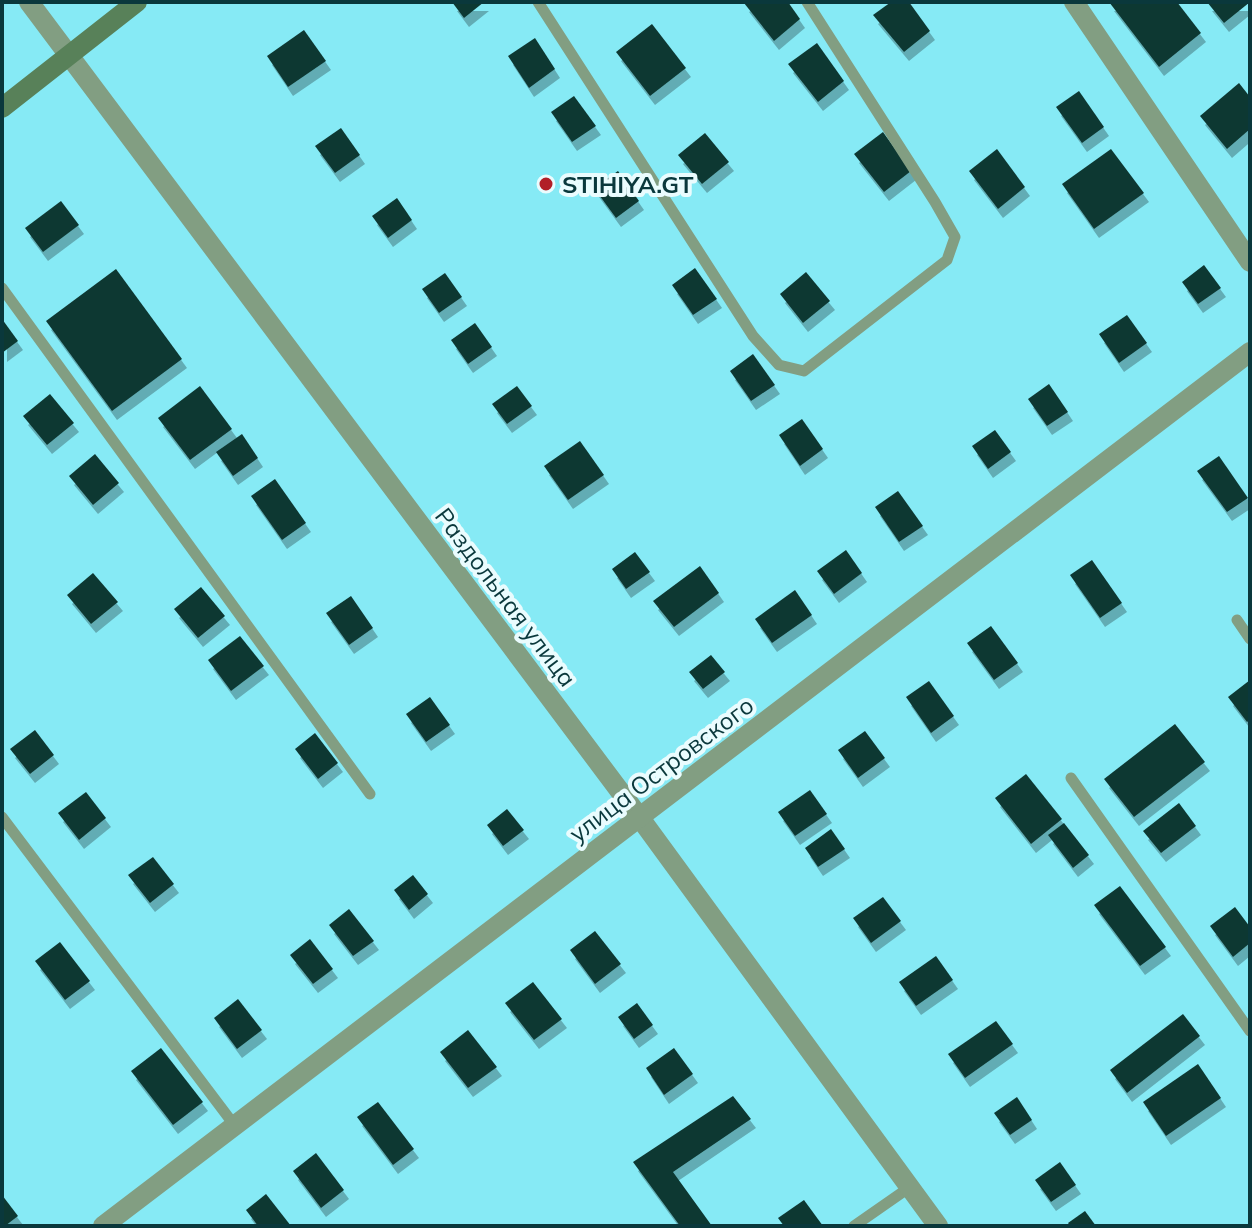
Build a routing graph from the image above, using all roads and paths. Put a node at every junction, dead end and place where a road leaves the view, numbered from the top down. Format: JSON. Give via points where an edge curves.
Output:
{"nodes":[{"id":1,"x":137,"y":2,"type":"edge"},
{"id":2,"x":538,"y":2,"type":"edge"},
{"id":3,"x":807,"y":2,"type":"edge"},
{"id":4,"x":1074,"y":2,"type":"edge"},
{"id":5,"x":33,"y":4,"type":"edge"},
{"id":6,"x":69,"y":55,"type":"junction"},
{"id":7,"x":2,"y":108,"type":"edge"},
{"id":8,"x":1250,"y":262,"type":"edge"},
{"id":9,"x":2,"y":288,"type":"edge"},
{"id":10,"x":1250,"y":352,"type":"edge"},
{"id":11,"x":1237,"y":620,"type":"dead end"},
{"id":12,"x":1250,"y":639,"type":"edge"},
{"id":13,"x":1071,"y":778,"type":"dead end"},
{"id":14,"x":370,"y":794,"type":"dead end"},
{"id":15,"x":2,"y":817,"type":"edge"},
{"id":16,"x":640,"y":818,"type":"junction"},
{"id":17,"x":1250,"y":1031,"type":"edge"},
{"id":18,"x":235,"y":1126,"type":"junction"},
{"id":19,"x":910,"y":1187,"type":"junction"},
{"id":20,"x":103,"y":1226,"type":"edge"},
{"id":21,"x":854,"y":1226,"type":"edge"},
{"id":22,"x":938,"y":1226,"type":"edge"}],
"edges":[{"from":1,"to":6,"type":"main road"},
{"from":2,"to":3,"type":"lane","via":[[753,336],[779,365],[804,371],[947,260],[955,237]]},
{"from":4,"to":8,"type":"street"},
{"from":5,"to":6,"type":"street","name":"Раздольная улица"},
{"from":6,"to":7,"type":"main road"},
{"from":6,"to":16,"type":"street","name":"Раздольная улица"},
{"from":9,"to":14,"type":"lane"},
{"from":10,"to":16,"type":"street","name":"улица Островского"},
{"from":11,"to":12,"type":"lane"},
{"from":13,"to":17,"type":"lane"},
{"from":15,"to":18,"type":"lane"},
{"from":16,"to":18,"type":"street","name":"улица Островского"},
{"from":16,"to":19,"type":"street","name":"Раздольная улица"},
{"from":18,"to":20,"type":"street","name":"улица Островского"},
{"from":19,"to":21,"type":"lane"},
{"from":19,"to":22,"type":"street","name":"Раздольная улица"}]}
